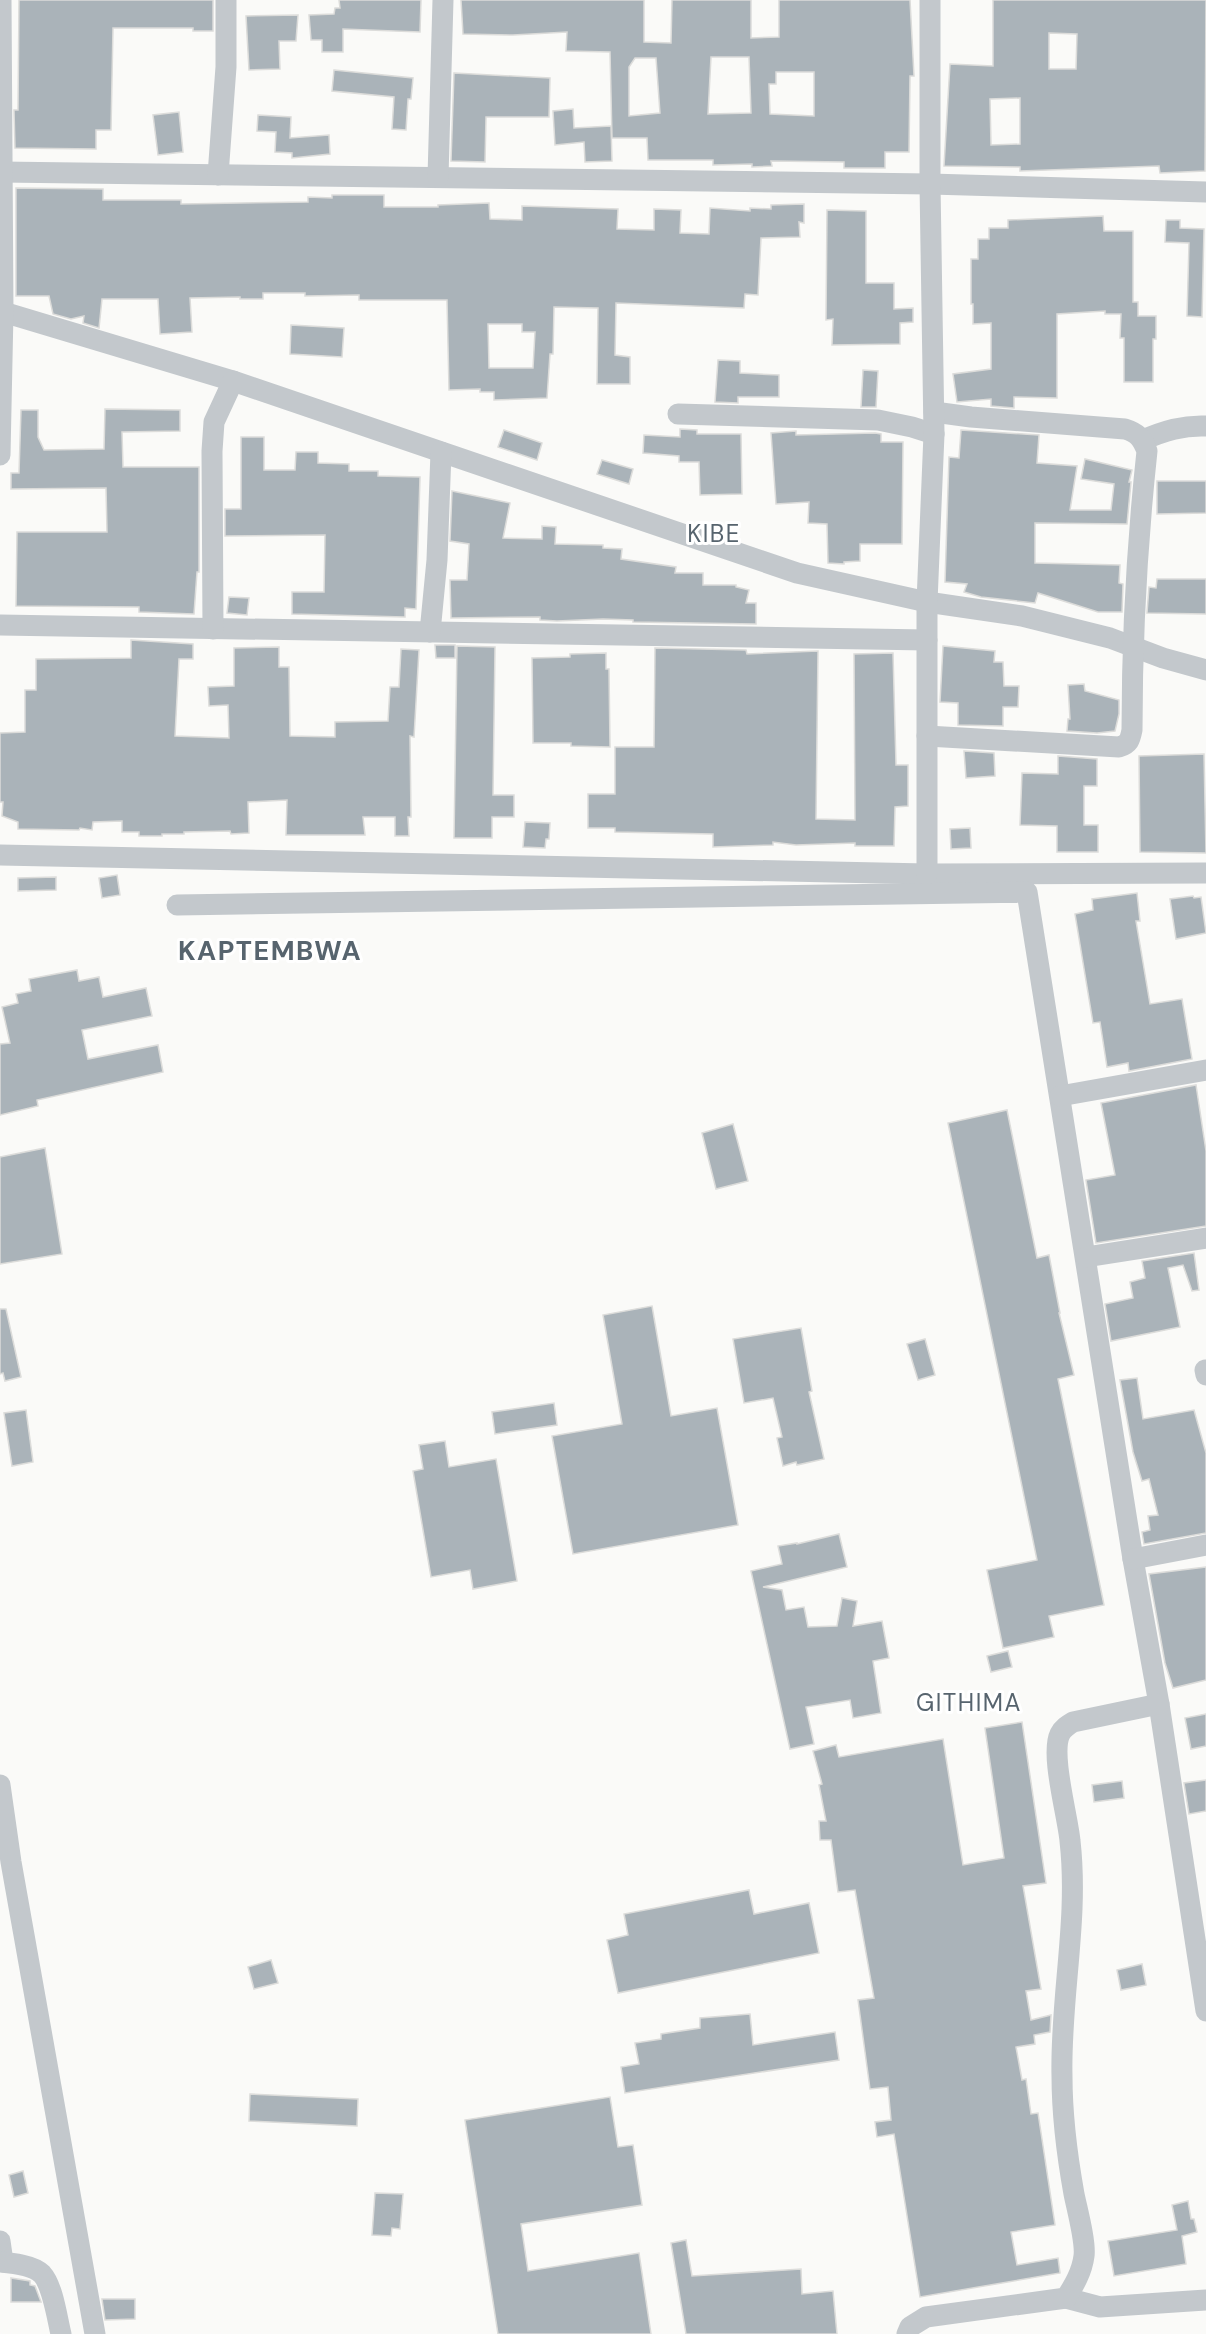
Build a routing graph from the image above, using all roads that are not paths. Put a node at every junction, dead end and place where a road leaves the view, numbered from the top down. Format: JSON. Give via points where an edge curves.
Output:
{"nodes":[{"id":1,"x":1,"y":0,"type":"edge"},
{"id":2,"x":226,"y":0,"type":"edge"},
{"id":3,"x":442,"y":0,"type":"edge"},
{"id":4,"x":930,"y":0,"type":"edge"},
{"id":5,"x":1,"y":172,"type":"edge"},
{"id":6,"x":218,"y":175,"type":"junction"},
{"id":7,"x":438,"y":177,"type":"junction"},
{"id":8,"x":930,"y":184,"type":"junction"},
{"id":9,"x":1206,"y":192,"type":"edge"},
{"id":10,"x":2,"y":312,"type":"edge"},
{"id":11,"x":232,"y":381,"type":"junction"},
{"id":12,"x":934,"y":412,"type":"junction"},
{"id":13,"x":678,"y":414,"type":"dead end"},
{"id":14,"x":1206,"y":426,"type":"edge"},
{"id":15,"x":934,"y":434,"type":"junction"},
{"id":16,"x":1143,"y":440,"type":"junction"},
{"id":17,"x":441,"y":452,"type":"junction"},
{"id":18,"x":0,"y":455,"type":"edge"},
{"id":19,"x":927,"y":602,"type":"junction"},
{"id":20,"x":0,"y":625,"type":"edge"},
{"id":21,"x":213,"y":629,"type":"junction"},
{"id":22,"x":430,"y":632,"type":"junction"},
{"id":23,"x":927,"y":640,"type":"junction"},
{"id":24,"x":1132,"y":646,"type":"junction"},
{"id":25,"x":1206,"y":670,"type":"edge"},
{"id":26,"x":927,"y":736,"type":"junction"},
{"id":27,"x":0,"y":855,"type":"edge"},
{"id":28,"x":1206,"y":873,"type":"edge"},
{"id":29,"x":927,"y":874,"type":"junction"},
{"id":30,"x":177,"y":905,"type":"dead end"},
{"id":31,"x":1206,"y":1070,"type":"edge"},
{"id":32,"x":1060,"y":1096,"type":"junction"},
{"id":33,"x":1206,"y":1238,"type":"edge"},
{"id":34,"x":1086,"y":1257,"type":"junction"},
{"id":35,"x":1205,"y":1370,"type":"edge"},
{"id":36,"x":1206,"y":1375,"type":"edge"},
{"id":37,"x":1206,"y":1545,"type":"edge"},
{"id":38,"x":1133,"y":1559,"type":"junction"},
{"id":39,"x":1159,"y":1704,"type":"junction"},
{"id":40,"x":0,"y":1785,"type":"edge"},
{"id":41,"x":1206,"y":2011,"type":"edge"},
{"id":42,"x":0,"y":2241,"type":"edge"},
{"id":43,"x":2,"y":2262,"type":"edge"},
{"id":44,"x":1066,"y":2298,"type":"junction"},
{"id":45,"x":1206,"y":2300,"type":"edge"},
{"id":46,"x":60,"y":2334,"type":"edge"},
{"id":47,"x":95,"y":2334,"type":"edge"},
{"id":48,"x":908,"y":2334,"type":"edge"}],
"edges":[{"from":1,"to":5,"type":"street"},
{"from":2,"to":6,"type":"street","via":[[226,68]]},
{"from":3,"to":7,"type":"street"},
{"from":4,"to":8,"type":"street"},
{"from":5,"to":6,"type":"street"},
{"from":5,"to":10,"type":"street"},
{"from":6,"to":7,"type":"street"},
{"from":7,"to":8,"type":"street"},
{"from":8,"to":9,"type":"street"},
{"from":8,"to":12,"type":"street"},
{"from":10,"to":11,"type":"street"},
{"from":10,"to":18,"type":"street"},
{"from":11,"to":17,"type":"street"},
{"from":11,"to":21,"type":"street","via":[[214,422]]},
{"from":12,"to":15,"type":"street"},
{"from":12,"to":16,"type":"street","via":[[1125,429],[1136,432]]},
{"from":13,"to":15,"type":"street","via":[[878,420]]},
{"from":14,"to":16,"type":"street","via":[[1168,430]]},
{"from":15,"to":19,"type":"street"},
{"from":16,"to":24,"type":"street","via":[[1147,451],[1137,538]]},
{"from":17,"to":19,"type":"street","via":[[797,573]]},
{"from":17,"to":22,"type":"street"},
{"from":19,"to":23,"type":"street"},
{"from":19,"to":24,"type":"street","via":[[1022,616]]},
{"from":20,"to":21,"type":"street"},
{"from":21,"to":22,"type":"street"},
{"from":22,"to":23,"type":"street"},
{"from":23,"to":26,"type":"street"},
{"from":24,"to":25,"type":"street"},
{"from":24,"to":26,"type":"street","via":[[1132,730],[1126,744],[1119,747]]},
{"from":26,"to":29,"type":"street"},
{"from":27,"to":29,"type":"street"},
{"from":28,"to":29,"type":"street"},
{"from":30,"to":32,"type":"street","via":[[1027,892]]},
{"from":31,"to":32,"type":"street"},
{"from":32,"to":34,"type":"street"},
{"from":33,"to":34,"type":"street"},
{"from":34,"to":38,"type":"street"},
{"from":35,"to":36,"type":"street"},
{"from":37,"to":38,"type":"street"},
{"from":38,"to":39,"type":"street"},
{"from":39,"to":41,"type":"street"},
{"from":39,"to":44,"type":"street","via":[[1073,1722],[1059,1735],[1058,1763],[1073,1883],[1062,2075],[1065,2139],[1084,2255],[1078,2278]]},
{"from":40,"to":47,"type":"street"},
{"from":42,"to":43,"type":"street"},
{"from":43,"to":46,"type":"street","via":[[41,2273]]},
{"from":44,"to":45,"type":"street","via":[[1100,2307]]},
{"from":44,"to":48,"type":"street","via":[[926,2317],[910,2326]]}]}
